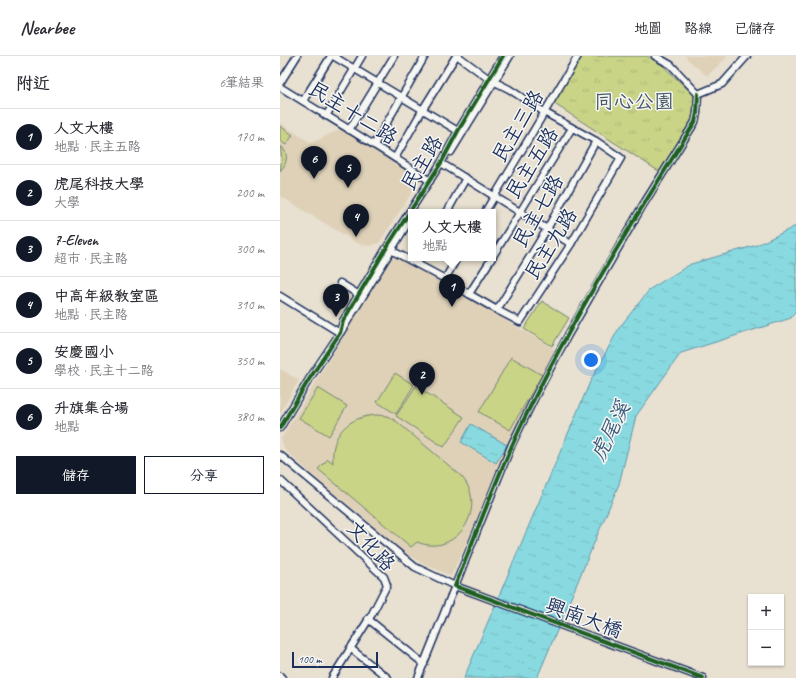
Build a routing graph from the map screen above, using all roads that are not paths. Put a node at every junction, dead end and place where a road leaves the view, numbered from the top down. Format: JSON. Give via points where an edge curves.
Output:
{"nodes":[{"id":1,"x":296,"y":56,"type":"edge"},
{"id":2,"x":332,"y":56,"type":"edge"},
{"id":3,"x":362,"y":56,"type":"edge"},
{"id":4,"x":394,"y":56,"type":"edge"},
{"id":5,"x":425,"y":56,"type":"edge"},
{"id":6,"x":457,"y":56,"type":"edge"},
{"id":7,"x":503,"y":56,"type":"edge"},
{"id":8,"x":510,"y":56,"type":"edge"},
{"id":9,"x":578,"y":56,"type":"edge"},
{"id":10,"x":655,"y":56,"type":"edge"},
{"id":11,"x":747,"y":56,"type":"edge"},
{"id":12,"x":355,"y":68,"type":"junction"},
{"id":13,"x":492,"y":80,"type":"junction"},
{"id":14,"x":378,"y":82,"type":"junction"},
{"id":15,"x":280,"y":83,"type":"edge"},
{"id":16,"x":280,"y":86,"type":"edge"},
{"id":17,"x":698,"y":94,"type":"junction"},
{"id":18,"x":401,"y":96,"type":"junction"},
{"id":19,"x":303,"y":101,"type":"junction"},
{"id":20,"x":423,"y":109,"type":"junction"},
{"id":21,"x":544,"y":112,"type":"junction"},
{"id":22,"x":326,"y":116,"type":"junction"},
{"id":23,"x":572,"y":128,"type":"junction"},
{"id":24,"x":349,"y":130,"type":"junction"},
{"id":25,"x":458,"y":132,"type":"junction"},
{"id":26,"x":596,"y":141,"type":"junction"},
{"id":27,"x":374,"y":144,"type":"junction"},
{"id":28,"x":395,"y":158,"type":"junction"},
{"id":29,"x":442,"y":164,"type":"junction"},
{"id":30,"x":466,"y":178,"type":"junction"},
{"id":31,"x":430,"y":181,"type":"junction"},
{"id":32,"x":495,"y":196,"type":"junction"},
{"id":33,"x":413,"y":209,"type":"edge"},
{"id":34,"x":417,"y":209,"type":"edge"},
{"id":35,"x":449,"y":209,"type":"edge"},
{"id":36,"x":487,"y":209,"type":"edge"},
{"id":37,"x":521,"y":212,"type":"junction"},
{"id":38,"x":408,"y":217,"type":"edge"},
{"id":39,"x":408,"y":222,"type":"edge"},
{"id":40,"x":547,"y":229,"type":"junction"},
{"id":41,"x":571,"y":244,"type":"junction"},
{"id":42,"x":389,"y":248,"type":"junction"},
{"id":43,"x":496,"y":251,"type":"edge"},
{"id":44,"x":408,"y":256,"type":"edge"},
{"id":45,"x":419,"y":261,"type":"edge"},
{"id":46,"x":455,"y":261,"type":"edge"},
{"id":47,"x":489,"y":261,"type":"edge"},
{"id":48,"x":445,"y":278,"type":"junction"},
{"id":49,"x":340,"y":284,"type":"dead end"},
{"id":50,"x":468,"y":294,"type":"junction"},
{"id":51,"x":280,"y":296,"type":"edge"},
{"id":52,"x":361,"y":296,"type":"junction"},
{"id":53,"x":497,"y":310,"type":"junction"},
{"id":54,"x":340,"y":333,"type":"junction"},
{"id":55,"x":280,"y":428,"type":"edge"},
{"id":56,"x":281,"y":459,"type":"edge"},
{"id":57,"x":280,"y":480,"type":"edge"},
{"id":58,"x":455,"y":586,"type":"junction"},
{"id":59,"x":368,"y":619,"type":"junction"},
{"id":60,"x":350,"y":648,"type":"junction"},
{"id":61,"x":424,"y":664,"type":"junction"},
{"id":62,"x":332,"y":678,"type":"edge"},
{"id":63,"x":388,"y":678,"type":"edge"},
{"id":64,"x":418,"y":678,"type":"edge"},
{"id":65,"x":703,"y":678,"type":"edge"}],
"edges":[{"from":1,"to":15,"type":"street","name":"民主十二路"},
{"from":2,"to":12,"type":"street"},
{"from":2,"to":19,"type":"street"},
{"from":3,"to":12,"type":"street"},
{"from":4,"to":14,"type":"street"},
{"from":5,"to":18,"type":"street"},
{"from":6,"to":13,"type":"street"},
{"from":6,"to":20,"type":"street"},
{"from":7,"to":13,"type":"street","name":"民主路"},
{"from":8,"to":13,"type":"street"},
{"from":9,"to":21,"type":"street","name":"民主三路"},
{"from":10,"to":17,"type":"street","via":[[671,65]]},
{"from":11,"to":17,"type":"street","via":[[722,84]]},
{"from":12,"to":14,"type":"street"},
{"from":12,"to":22,"type":"street"},
{"from":13,"to":21,"type":"street"},
{"from":13,"to":25,"type":"street","name":"民主路"},
{"from":13,"to":29,"type":"street"},
{"from":14,"to":18,"type":"street"},
{"from":14,"to":24,"type":"street"},
{"from":16,"to":19,"type":"street","name":"民主十二路"},
{"from":17,"to":58,"type":"street","via":[[695,122],[639,212],[534,399],[512,444]]},
{"from":18,"to":20,"type":"street"},
{"from":18,"to":27,"type":"street"},
{"from":19,"to":22,"type":"street","name":"民主十二路"},
{"from":20,"to":25,"type":"street"},
{"from":20,"to":28,"type":"street"},
{"from":21,"to":23,"type":"street"},
{"from":21,"to":32,"type":"street","name":"民主三路"},
{"from":22,"to":24,"type":"street","name":"民主十二路"},
{"from":23,"to":26,"type":"street"},
{"from":23,"to":37,"type":"street","name":"民主五路"},
{"from":24,"to":27,"type":"street","name":"民主十二路"},
{"from":25,"to":29,"type":"street","name":"民主路"},
{"from":26,"to":40,"type":"street","name":"民主七路"},
{"from":26,"to":41,"type":"street","name":"民主九路","via":[[621,158]]},
{"from":27,"to":28,"type":"street","name":"民主十二路"},
{"from":28,"to":31,"type":"street","name":"民主十二路"},
{"from":29,"to":30,"type":"street"},
{"from":29,"to":31,"type":"street","name":"民主路"},
{"from":29,"to":34,"type":"street"},
{"from":30,"to":32,"type":"street"},
{"from":30,"to":35,"type":"street"},
{"from":31,"to":33,"type":"street","name":"民主路"},
{"from":32,"to":36,"type":"street","name":"民主三路"},
{"from":32,"to":37,"type":"street"},
{"from":37,"to":40,"type":"street"},
{"from":37,"to":43,"type":"street","name":"民主五路"},
{"from":38,"to":42,"type":"street","name":"民主路"},
{"from":39,"to":42,"type":"street"},
{"from":40,"to":41,"type":"street"},
{"from":40,"to":53,"type":"street","name":"民主七路"},
{"from":41,"to":53,"type":"street","name":"民主九路","via":[[520,322]]},
{"from":42,"to":44,"type":"street"},
{"from":42,"to":52,"type":"street","name":"民主路"},
{"from":45,"to":48,"type":"street"},
{"from":46,"to":48,"type":"street"},
{"from":47,"to":50,"type":"street","name":"民主五路"},
{"from":48,"to":50,"type":"street"},
{"from":49,"to":52,"type":"street"},
{"from":50,"to":53,"type":"street"},
{"from":51,"to":54,"type":"street"},
{"from":52,"to":54,"type":"street","name":"民主路","via":[[343,321]]},
{"from":54,"to":55,"type":"street","name":"民主路"},
{"from":56,"to":58,"type":"street","name":"文化路","via":[[415,567]]},
{"from":57,"to":59,"type":"street","name":"文化路","via":[[384,577],[387,585]]},
{"from":58,"to":61,"type":"street"},
{"from":58,"to":65,"type":"street","name":"興南大橋"},
{"from":59,"to":60,"type":"street","name":"文化路"},
{"from":59,"to":61,"type":"street"},
{"from":60,"to":62,"type":"street","name":"文化路"},
{"from":60,"to":63,"type":"street"},
{"from":61,"to":64,"type":"street"}]}
